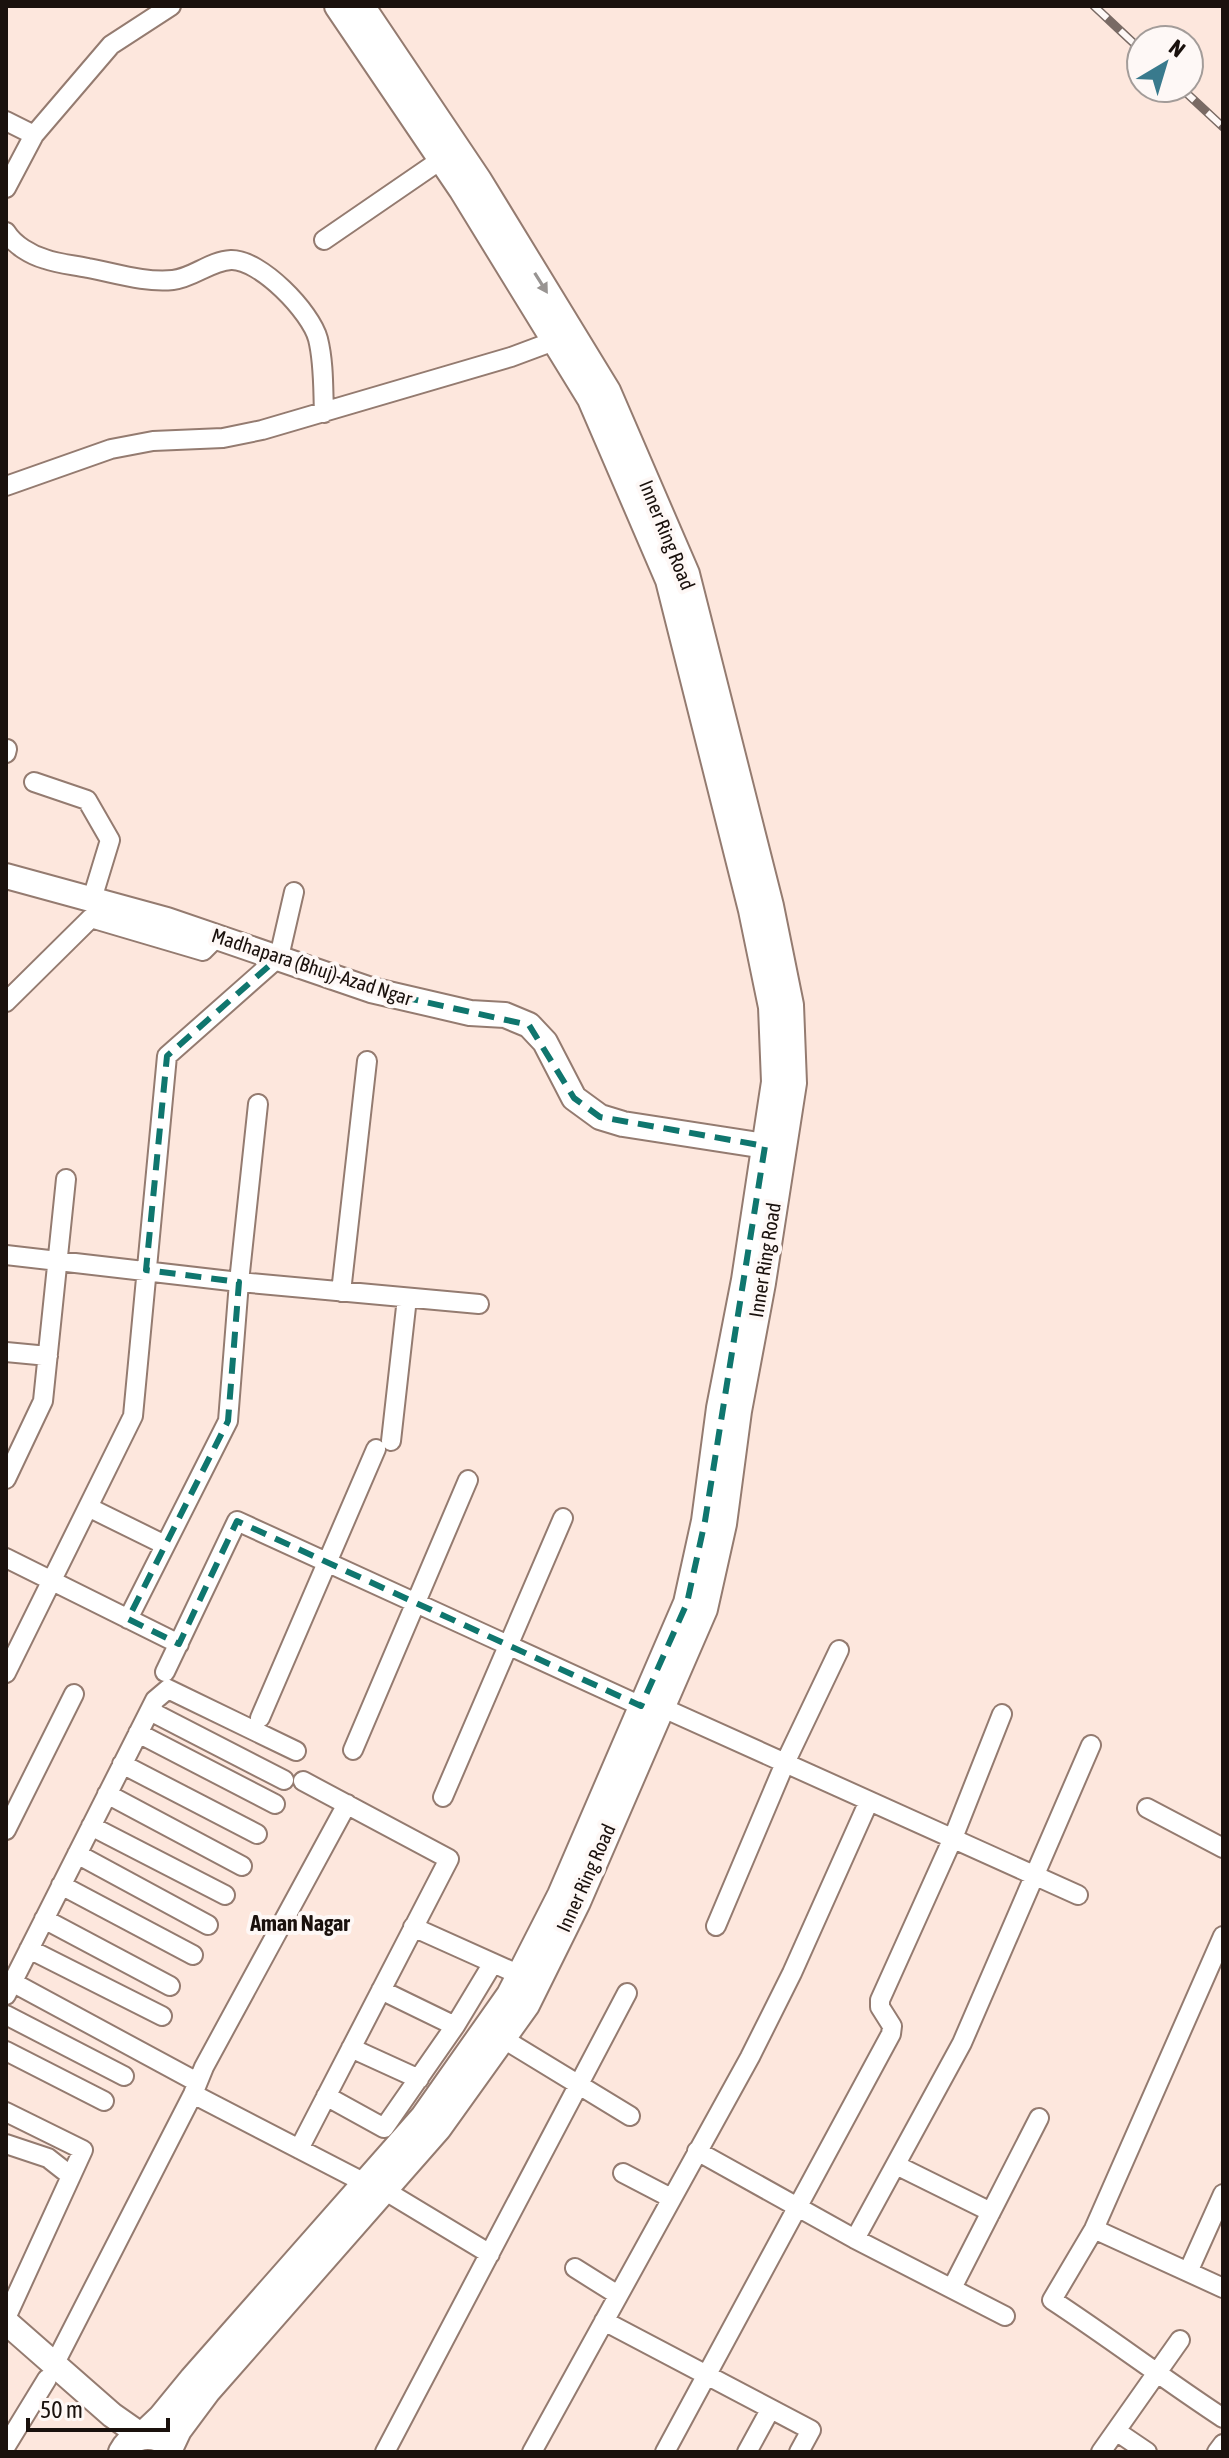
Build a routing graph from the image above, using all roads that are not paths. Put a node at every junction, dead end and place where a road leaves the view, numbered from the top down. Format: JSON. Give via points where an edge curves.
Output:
{"nodes":[{"id":1,"x":338,"y":6,"type":"edge"},
{"id":2,"x":361,"y":6,"type":"edge"},
{"id":3,"x":159,"y":9,"type":"edge"},
{"id":4,"x":6,"y":121,"type":"edge"},
{"id":5,"x":34,"y":135,"type":"junction"},
{"id":6,"x":442,"y":159,"type":"junction"},
{"id":7,"x":6,"y":188,"type":"edge"},
{"id":8,"x":6,"y":232,"type":"edge"},
{"id":9,"x":324,"y":240,"type":"dead end"},
{"id":10,"x":554,"y":341,"type":"junction"},
{"id":11,"x":324,"y":413,"type":"junction"},
{"id":12,"x":6,"y":486,"type":"edge"},
{"id":13,"x":34,"y":782,"type":"dead end"},
{"id":14,"x":6,"y":876,"type":"edge"},
{"id":15,"x":294,"y":892,"type":"dead end"},
{"id":16,"x":92,"y":899,"type":"junction"},
{"id":17,"x":217,"y":937,"type":"junction"},
{"id":18,"x":279,"y":957,"type":"junction"},
{"id":19,"x":6,"y":1002,"type":"edge"},
{"id":20,"x":367,"y":1061,"type":"dead end"},
{"id":21,"x":258,"y":1104,"type":"dead end"},
{"id":22,"x":765,"y":1146,"type":"junction"},
{"id":23,"x":66,"y":1179,"type":"dead end"},
{"id":24,"x":6,"y":1255,"type":"edge"},
{"id":25,"x":58,"y":1260,"type":"junction"},
{"id":26,"x":146,"y":1270,"type":"junction"},
{"id":27,"x":239,"y":1282,"type":"junction"},
{"id":28,"x":341,"y":1292,"type":"junction"},
{"id":29,"x":407,"y":1298,"type":"junction"},
{"id":30,"x":479,"y":1304,"type":"dead end"},
{"id":31,"x":6,"y":1352,"type":"edge"},
{"id":32,"x":48,"y":1356,"type":"junction"},
{"id":33,"x":6,"y":1479,"type":"edge"},
{"id":34,"x":468,"y":1480,"type":"dead end"},
{"id":35,"x":88,"y":1507,"type":"junction"},
{"id":36,"x":563,"y":1518,"type":"dead end"},
{"id":37,"x":165,"y":1545,"type":"junction"},
{"id":38,"x":6,"y":1558,"type":"edge"},
{"id":39,"x":329,"y":1562,"type":"junction"},
{"id":40,"x":51,"y":1581,"type":"junction"},
{"id":41,"x":418,"y":1602,"type":"junction"},
{"id":42,"x":128,"y":1619,"type":"junction"},
{"id":43,"x":179,"y":1644,"type":"junction"},
{"id":44,"x":507,"y":1644,"type":"junction"},
{"id":45,"x":839,"y":1650,"type":"dead end"},
{"id":46,"x":165,"y":1672,"type":"dead end"},
{"id":47,"x":6,"y":1673,"type":"edge"},
{"id":48,"x":74,"y":1694,"type":"dead end"},
{"id":49,"x":651,"y":1706,"type":"junction"},
{"id":50,"x":150,"y":1711,"type":"junction"},
{"id":51,"x":1002,"y":1714,"type":"dead end"},
{"id":52,"x":260,"y":1718,"type":"dead end"},
{"id":53,"x":138,"y":1733,"type":"junction"},
{"id":54,"x":1091,"y":1745,"type":"dead end"},
{"id":55,"x":353,"y":1750,"type":"dead end"},
{"id":56,"x":296,"y":1751,"type":"dead end"},
{"id":57,"x":785,"y":1763,"type":"junction"},
{"id":58,"x":122,"y":1764,"type":"junction"},
{"id":59,"x":107,"y":1794,"type":"junction"},
{"id":60,"x":443,"y":1797,"type":"dead end"},
{"id":61,"x":869,"y":1801,"type":"junction"},
{"id":62,"x":275,"y":1804,"type":"dead end"},
{"id":63,"x":347,"y":1804,"type":"junction"},
{"id":64,"x":1147,"y":1808,"type":"dead end"},
{"id":65,"x":91,"y":1826,"type":"junction"},
{"id":66,"x":6,"y":1830,"type":"edge"},
{"id":67,"x":257,"y":1834,"type":"dead end"},
{"id":68,"x":953,"y":1838,"type":"junction"},
{"id":69,"x":1223,"y":1848,"type":"edge"},
{"id":70,"x":77,"y":1854,"type":"junction"},
{"id":71,"x":242,"y":1866,"type":"dead end"},
{"id":72,"x":1035,"y":1875,"type":"junction"},
{"id":73,"x":61,"y":1885,"type":"junction"},
{"id":74,"x":225,"y":1895,"type":"dead end"},
{"id":75,"x":1078,"y":1895,"type":"dead end"},
{"id":76,"x":44,"y":1919,"type":"junction"},
{"id":77,"x":208,"y":1925,"type":"dead end"},
{"id":78,"x":716,"y":1926,"type":"dead end"},
{"id":79,"x":413,"y":1927,"type":"junction"},
{"id":80,"x":1223,"y":1936,"type":"edge"},
{"id":81,"x":29,"y":1949,"type":"junction"},
{"id":82,"x":193,"y":1955,"type":"dead end"},
{"id":83,"x":493,"y":1963,"type":"junction"},
{"id":84,"x":520,"y":1975,"type":"junction"},
{"id":85,"x":170,"y":1986,"type":"dead end"},
{"id":86,"x":9,"y":1988,"type":"edge"},
{"id":87,"x":381,"y":1990,"type":"junction"},
{"id":88,"x":627,"y":1993,"type":"dead end"},
{"id":89,"x":6,"y":2015,"type":"edge"},
{"id":90,"x":162,"y":2016,"type":"dead end"},
{"id":91,"x":455,"y":2026,"type":"junction"},
{"id":92,"x":502,"y":2038,"type":"junction"},
{"id":93,"x":351,"y":2048,"type":"junction"},
{"id":94,"x":6,"y":2051,"type":"edge"},
{"id":95,"x":124,"y":2076,"type":"dead end"},
{"id":96,"x":419,"y":2079,"type":"junction"},
{"id":97,"x":580,"y":2086,"type":"junction"},
{"id":98,"x":195,"y":2088,"type":"junction"},
{"id":99,"x":326,"y":2096,"type":"junction"},
{"id":100,"x":104,"y":2101,"type":"dead end"},
{"id":101,"x":6,"y":2112,"type":"edge"},
{"id":102,"x":630,"y":2116,"type":"dead end"},
{"id":103,"x":1039,"y":2118,"type":"dead end"},
{"id":104,"x":6,"y":2144,"type":"edge"},
{"id":105,"x":299,"y":2149,"type":"junction"},
{"id":106,"x":697,"y":2151,"type":"junction"},
{"id":107,"x":896,"y":2165,"type":"junction"},
{"id":108,"x":623,"y":2173,"type":"dead end"},
{"id":109,"x":71,"y":2176,"type":"junction"},
{"id":110,"x":375,"y":2187,"type":"junction"},
{"id":111,"x":1223,"y":2194,"type":"edge"},
{"id":112,"x":671,"y":2198,"type":"junction"},
{"id":113,"x":798,"y":2208,"type":"junction"},
{"id":114,"x":991,"y":2212,"type":"junction"},
{"id":115,"x":1094,"y":2229,"type":"junction"},
{"id":116,"x":855,"y":2239,"type":"junction"},
{"id":117,"x":490,"y":2254,"type":"junction"},
{"id":118,"x":575,"y":2268,"type":"dead end"},
{"id":119,"x":1188,"y":2272,"type":"junction"},
{"id":120,"x":952,"y":2288,"type":"junction"},
{"id":121,"x":1223,"y":2288,"type":"edge"},
{"id":122,"x":618,"y":2295,"type":"junction"},
{"id":123,"x":1005,"y":2316,"type":"dead end"},
{"id":124,"x":6,"y":2320,"type":"edge"},
{"id":125,"x":604,"y":2321,"type":"junction"},
{"id":126,"x":1180,"y":2340,"type":"dead end"},
{"id":127,"x":6,"y":2345,"type":"edge"},
{"id":128,"x":50,"y":2372,"type":"junction"},
{"id":129,"x":1156,"y":2375,"type":"junction"},
{"id":130,"x":707,"y":2377,"type":"junction"},
{"id":131,"x":770,"y":2410,"type":"junction"},
{"id":132,"x":1223,"y":2418,"type":"edge"},
{"id":133,"x":1116,"y":2431,"type":"junction"},
{"id":134,"x":1223,"y":2444,"type":"edge"},
{"id":135,"x":6,"y":2446,"type":"edge"},
{"id":136,"x":128,"y":2447,"type":"edge"},
{"id":137,"x":171,"y":2450,"type":"edge"},
{"id":138,"x":385,"y":2452,"type":"edge"},
{"id":139,"x":532,"y":2452,"type":"edge"},
{"id":140,"x":665,"y":2452,"type":"edge"},
{"id":141,"x":747,"y":2452,"type":"edge"},
{"id":142,"x":799,"y":2452,"type":"edge"},
{"id":143,"x":1101,"y":2452,"type":"edge"},
{"id":144,"x":1147,"y":2452,"type":"edge"},
{"id":145,"x":1217,"y":2452,"type":"edge"}],
"edges":[{"from":1,"to":6,"type":"main road","name":"Inner Ring Road"},
{"from":2,"to":49,"type":"main road","name":"Inner Ring Road","one_way":true,"via":[[478,180],[607,391],[680,560],[770,906],[790,1005],[793,1083],[723,1524],[704,1609]]},
{"from":3,"to":5,"type":"street","via":[[111,45]]},
{"from":4,"to":5,"type":"street"},
{"from":5,"to":7,"type":"street"},
{"from":6,"to":9,"type":"street"},
{"from":6,"to":10,"type":"main road","name":"Inner Ring Road"},
{"from":8,"to":11,"type":"street","via":[[20,247],[45,259],[149,280],[173,280],[227,260],[253,265],[306,317],[317,335]]},
{"from":10,"to":11,"type":"street"},
{"from":10,"to":22,"type":"main road","name":"Inner Ring Road","via":[[591,399],[669,580],[772,1007],[775,1082]]},
{"from":11,"to":12,"type":"street","via":[[223,438],[111,449]]},
{"from":13,"to":16,"type":"street","via":[[87,800],[110,840]]},
{"from":14,"to":16,"type":"street","name":"Madhapara (Bhuj)-Azad Ngar"},
{"from":15,"to":18,"type":"street"},
{"from":16,"to":17,"type":"street","name":"Madhapara (Bhuj)-Azad Ngar"},
{"from":17,"to":18,"type":"street","name":"Madhapara (Bhuj)-Azad Ngar"},
{"from":17,"to":19,"type":"street","via":[[203,951],[91,918]]},
{"from":18,"to":22,"type":"street","name":"Madhapara (Bhuj)-Azad Ngar","via":[[371,990],[470,1013],[505,1015],[529,1025],[545,1042],[574,1098],[600,1117]]},
{"from":18,"to":26,"type":"street","via":[[167,1056]]},
{"from":20,"to":28,"type":"street"},
{"from":21,"to":27,"type":"street"},
{"from":22,"to":49,"type":"main road","name":"Inner Ring Road","via":[[702,1535],[687,1603]]},
{"from":23,"to":25,"type":"street"},
{"from":24,"to":25,"type":"street"},
{"from":25,"to":26,"type":"street"},
{"from":25,"to":32,"type":"street"},
{"from":26,"to":27,"type":"street"},
{"from":26,"to":35,"type":"street","via":[[133,1416]]},
{"from":27,"to":28,"type":"street"},
{"from":27,"to":37,"type":"street","via":[[228,1421]]},
{"from":28,"to":29,"type":"street"},
{"from":29,"to":30,"type":"street"},
{"from":29,"to":39,"type":"street","via":[[383,1445]]},
{"from":31,"to":32,"type":"street"},
{"from":32,"to":33,"type":"street","via":[[43,1401]]},
{"from":34,"to":41,"type":"street"},
{"from":35,"to":37,"type":"street"},
{"from":35,"to":40,"type":"street"},
{"from":36,"to":44,"type":"street"},
{"from":37,"to":42,"type":"street"},
{"from":38,"to":40,"type":"street"},
{"from":39,"to":41,"type":"street"},
{"from":39,"to":43,"type":"street","via":[[237,1521]]},
{"from":39,"to":52,"type":"street"},
{"from":40,"to":42,"type":"street"},
{"from":40,"to":47,"type":"street"},
{"from":41,"to":44,"type":"street"},
{"from":41,"to":55,"type":"street"},
{"from":42,"to":43,"type":"street"},
{"from":43,"to":46,"type":"street"},
{"from":44,"to":49,"type":"street"},
{"from":44,"to":60,"type":"street"},
{"from":45,"to":57,"type":"street"},
{"from":48,"to":66,"type":"street"},
{"from":49,"to":57,"type":"street"},
{"from":49,"to":84,"type":"main road","name":"Inner Ring Road"},
{"from":49,"to":92,"type":"main road","name":"Inner Ring Road","via":[[577,1902],[526,2005]]},
{"from":50,"to":53,"type":"street"},
{"from":50,"to":56,"type":"street","via":[[168,1689]]},
{"from":50,"to":63,"type":"street"},
{"from":51,"to":68,"type":"street"},
{"from":53,"to":58,"type":"street"},
{"from":53,"to":62,"type":"street"},
{"from":54,"to":72,"type":"street"},
{"from":57,"to":61,"type":"street"},
{"from":57,"to":78,"type":"street"},
{"from":58,"to":59,"type":"street"},
{"from":58,"to":67,"type":"street"},
{"from":59,"to":65,"type":"street"},
{"from":59,"to":71,"type":"street"},
{"from":61,"to":68,"type":"street"},
{"from":61,"to":106,"type":"street","via":[[792,1973]]},
{"from":63,"to":79,"type":"street","via":[[449,1859]]},
{"from":63,"to":98,"type":"street"},
{"from":64,"to":69,"type":"street"},
{"from":65,"to":70,"type":"street"},
{"from":65,"to":74,"type":"street"},
{"from":68,"to":72,"type":"street"},
{"from":68,"to":113,"type":"street","via":[[880,2000],[891,2034]]},
{"from":70,"to":73,"type":"street"},
{"from":70,"to":77,"type":"street"},
{"from":72,"to":75,"type":"street"},
{"from":72,"to":107,"type":"street","via":[[962,2043]]},
{"from":73,"to":76,"type":"street"},
{"from":73,"to":82,"type":"street"},
{"from":76,"to":81,"type":"street"},
{"from":76,"to":85,"type":"street"},
{"from":79,"to":83,"type":"street"},
{"from":79,"to":87,"type":"street"},
{"from":80,"to":115,"type":"street"},
{"from":81,"to":86,"type":"street"},
{"from":81,"to":90,"type":"street"},
{"from":83,"to":84,"type":"street"},
{"from":83,"to":91,"type":"street"},
{"from":84,"to":110,"type":"main road","name":"Inner Ring Road"},
{"from":86,"to":98,"type":"street"},
{"from":87,"to":91,"type":"street"},
{"from":87,"to":93,"type":"street"},
{"from":88,"to":97,"type":"street"},
{"from":89,"to":95,"type":"street"},
{"from":91,"to":96,"type":"street"},
{"from":92,"to":97,"type":"street"},
{"from":92,"to":110,"type":"main road","name":"Inner Ring Road","via":[[438,2128]]},
{"from":93,"to":96,"type":"street"},
{"from":93,"to":99,"type":"street"},
{"from":94,"to":100,"type":"street"},
{"from":96,"to":99,"type":"street","via":[[384,2128]]},
{"from":97,"to":102,"type":"street"},
{"from":97,"to":117,"type":"street"},
{"from":98,"to":105,"type":"street"},
{"from":98,"to":128,"type":"street"},
{"from":99,"to":105,"type":"street"},
{"from":101,"to":109,"type":"street","via":[[83,2150]]},
{"from":103,"to":114,"type":"street"},
{"from":104,"to":109,"type":"street","via":[[48,2158]]},
{"from":105,"to":110,"type":"street"},
{"from":106,"to":112,"type":"street"},
{"from":106,"to":113,"type":"street"},
{"from":107,"to":114,"type":"street"},
{"from":107,"to":116,"type":"street"},
{"from":108,"to":112,"type":"street"},
{"from":109,"to":124,"type":"street"},
{"from":110,"to":117,"type":"street"},
{"from":110,"to":136,"type":"main road","name":"Inner Ring Road"},
{"from":110,"to":137,"type":"main road","name":"Inner Ring Road","via":[[207,2391],[178,2430]]},
{"from":111,"to":119,"type":"street"},
{"from":112,"to":122,"type":"street"},
{"from":113,"to":116,"type":"street"},
{"from":113,"to":130,"type":"street"},
{"from":114,"to":120,"type":"street"},
{"from":115,"to":119,"type":"street"},
{"from":115,"to":129,"type":"street","via":[[1052,2300]]},
{"from":116,"to":120,"type":"street"},
{"from":117,"to":138,"type":"street"},
{"from":118,"to":122,"type":"street"},
{"from":119,"to":121,"type":"street"},
{"from":120,"to":123,"type":"street"},
{"from":122,"to":125,"type":"street"},
{"from":124,"to":128,"type":"street"},
{"from":125,"to":130,"type":"street"},
{"from":125,"to":139,"type":"street"},
{"from":126,"to":129,"type":"street"},
{"from":127,"to":128,"type":"street"},
{"from":128,"to":135,"type":"street"},
{"from":128,"to":136,"type":"street","via":[[112,2415]]},
{"from":129,"to":132,"type":"street"},
{"from":129,"to":133,"type":"street"},
{"from":130,"to":131,"type":"street"},
{"from":130,"to":140,"type":"street"},
{"from":131,"to":141,"type":"street"},
{"from":131,"to":142,"type":"street","via":[[811,2430]]},
{"from":133,"to":143,"type":"street"},
{"from":133,"to":144,"type":"street"},
{"from":134,"to":145,"type":"street"},
{"from":136,"to":137,"type":"main road","via":[[152,2436]]}]}
